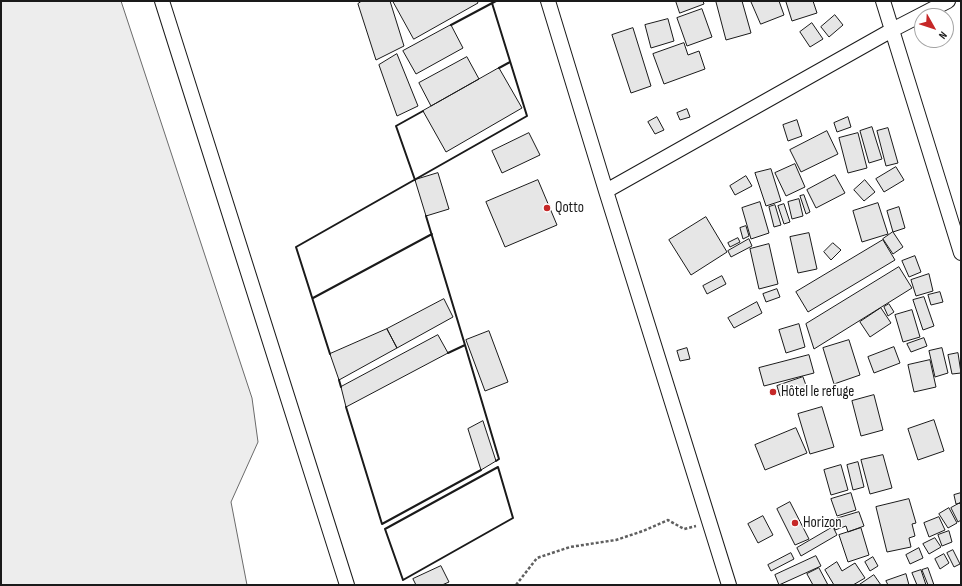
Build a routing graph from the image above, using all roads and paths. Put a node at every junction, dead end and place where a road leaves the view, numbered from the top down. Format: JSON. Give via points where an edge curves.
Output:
{"nodes":[{"id":1,"x":162,"y":1,"type":"edge"},
{"id":2,"x":548,"y":1,"type":"edge"},
{"id":3,"x":883,"y":1,"type":"edge"},
{"id":4,"x":948,"y":1,"type":"edge"},
{"id":5,"x":892,"y":30,"type":"junction"},
{"id":6,"x":606,"y":191,"type":"junction"},
{"id":7,"x":961,"y":253,"type":"edge"},
{"id":8,"x":710,"y":523,"type":"junction"},
{"id":9,"x":520,"y":579,"type":"junction"},
{"id":10,"x":347,"y":585,"type":"edge"},
{"id":11,"x":516,"y":585,"type":"edge"},
{"id":12,"x":521,"y":585,"type":"edge"},
{"id":13,"x":729,"y":585,"type":"edge"}],
"edges":[{"from":1,"to":10,"type":"street"},
{"from":2,"to":6,"type":"street"},
{"from":3,"to":5,"type":"street"},
{"from":4,"to":5,"type":"street"},
{"from":5,"to":6,"type":"street"},
{"from":5,"to":7,"type":"street"},
{"from":6,"to":8,"type":"street"},
{"from":8,"to":9,"type":"path","via":[[684,529],[668,520],[616,540],[570,547],[536,558]]},
{"from":8,"to":13,"type":"street"},
{"from":9,"to":11,"type":"path"},
{"from":9,"to":12,"type":"path"}]}
